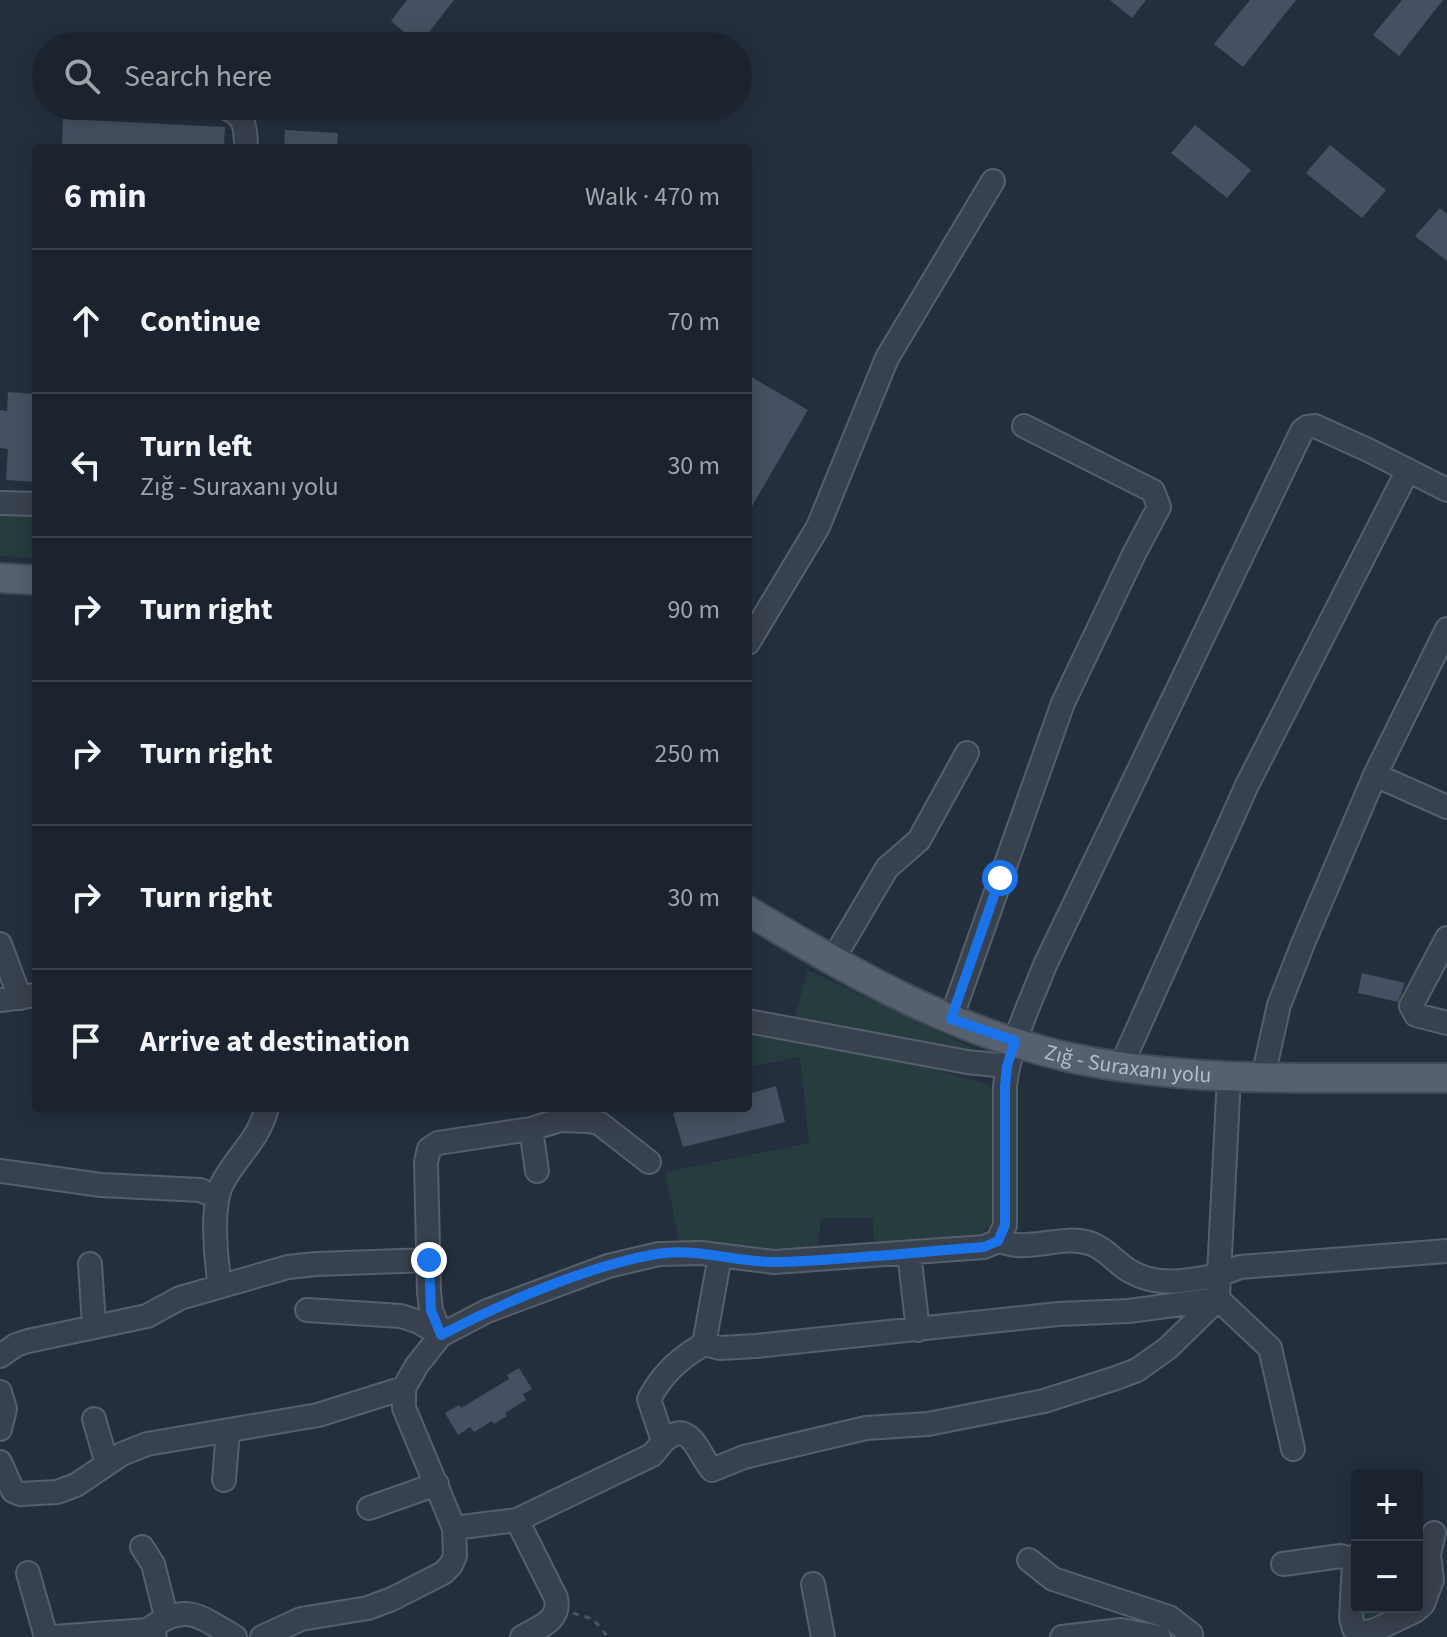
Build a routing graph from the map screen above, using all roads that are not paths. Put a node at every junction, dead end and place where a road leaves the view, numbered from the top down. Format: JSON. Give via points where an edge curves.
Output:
{"nodes":[{"id":1,"x":241,"y":120,"type":"edge"},
{"id":2,"x":246,"y":144,"type":"edge"},
{"id":3,"x":993,"y":181,"type":"dead end"},
{"id":4,"x":1024,"y":426,"type":"dead end"},
{"id":5,"x":1408,"y":470,"type":"junction"},
{"id":6,"x":1447,"y":490,"type":"edge"},
{"id":7,"x":0,"y":503,"type":"edge"},
{"id":8,"x":32,"y":504,"type":"edge"},
{"id":9,"x":0,"y":578,"type":"edge"},
{"id":10,"x":32,"y":580,"type":"edge"},
{"id":11,"x":1447,"y":629,"type":"edge"},
{"id":12,"x":752,"y":636,"type":"edge"},
{"id":13,"x":967,"y":753,"type":"dead end"},
{"id":14,"x":1375,"y":775,"type":"junction"},
{"id":15,"x":1447,"y":807,"type":"edge"},
{"id":16,"x":752,"y":913,"type":"edge"},
{"id":17,"x":1447,"y":938,"type":"edge"},
{"id":18,"x":0,"y":944,"type":"edge"},
{"id":19,"x":832,"y":961,"type":"junction"},
{"id":20,"x":19,"y":998,"type":"edge"},
{"id":21,"x":951,"y":1019,"type":"junction"},
{"id":22,"x":752,"y":1022,"type":"edge"},
{"id":23,"x":1447,"y":1023,"type":"edge"},
{"id":24,"x":1011,"y":1054,"type":"junction"},
{"id":25,"x":1121,"y":1066,"type":"junction"},
{"id":26,"x":1229,"y":1076,"type":"junction"},
{"id":27,"x":1263,"y":1077,"type":"junction"},
{"id":28,"x":1447,"y":1078,"type":"edge"},
{"id":29,"x":265,"y":1112,"type":"edge"},
{"id":30,"x":560,"y":1114,"type":"edge"},
{"id":31,"x":531,"y":1129,"type":"junction"},
{"id":32,"x":649,"y":1162,"type":"dead end"},
{"id":33,"x":0,"y":1171,"type":"edge"},
{"id":34,"x":537,"y":1171,"type":"dead end"},
{"id":35,"x":217,"y":1197,"type":"junction"},
{"id":36,"x":998,"y":1241,"type":"junction"},
{"id":37,"x":1447,"y":1251,"type":"edge"},
{"id":38,"x":909,"y":1253,"type":"junction"},
{"id":39,"x":720,"y":1256,"type":"junction"},
{"id":40,"x":429,"y":1260,"type":"junction"},
{"id":41,"x":90,"y":1264,"type":"dead end"},
{"id":42,"x":1219,"y":1275,"type":"junction"},
{"id":43,"x":220,"y":1286,"type":"junction"},
{"id":44,"x":1218,"y":1299,"type":"junction"},
{"id":45,"x":307,"y":1310,"type":"dead end"},
{"id":46,"x":94,"y":1325,"type":"junction"},
{"id":47,"x":918,"y":1330,"type":"junction"},
{"id":48,"x":441,"y":1335,"type":"junction"},
{"id":49,"x":704,"y":1344,"type":"junction"},
{"id":50,"x":0,"y":1356,"type":"edge"},
{"id":51,"x":404,"y":1388,"type":"junction"},
{"id":52,"x":0,"y":1392,"type":"edge"},
{"id":53,"x":94,"y":1419,"type":"dead end"},
{"id":54,"x":0,"y":1429,"type":"edge"},
{"id":55,"x":228,"y":1430,"type":"junction"},
{"id":56,"x":663,"y":1441,"type":"junction"},
{"id":57,"x":1293,"y":1449,"type":"dead end"},
{"id":58,"x":0,"y":1462,"type":"edge"},
{"id":59,"x":107,"y":1464,"type":"junction"},
{"id":60,"x":224,"y":1480,"type":"dead end"},
{"id":61,"x":437,"y":1484,"type":"junction"},
{"id":62,"x":369,"y":1508,"type":"dead end"},
{"id":63,"x":517,"y":1520,"type":"junction"},
{"id":64,"x":454,"y":1528,"type":"junction"},
{"id":65,"x":1433,"y":1533,"type":"edge"},
{"id":66,"x":142,"y":1547,"type":"dead end"},
{"id":67,"x":1351,"y":1557,"type":"edge"},
{"id":68,"x":1029,"y":1560,"type":"dead end"},
{"id":69,"x":1283,"y":1564,"type":"dead end"},
{"id":70,"x":28,"y":1573,"type":"dead end"},
{"id":71,"x":1439,"y":1580,"type":"edge"},
{"id":72,"x":813,"y":1584,"type":"dead end"},
{"id":73,"x":1351,"y":1613,"type":"edge"},
{"id":74,"x":166,"y":1616,"type":"junction"},
{"id":75,"x":1354,"y":1633,"type":"edge"},
{"id":76,"x":152,"y":1634,"type":"edge"},
{"id":77,"x":817,"y":1636,"type":"edge"},
{"id":78,"x":46,"y":1637,"type":"edge"},
{"id":79,"x":53,"y":1637,"type":"edge"},
{"id":80,"x":235,"y":1637,"type":"edge"},
{"id":81,"x":262,"y":1637,"type":"edge"},
{"id":82,"x":522,"y":1637,"type":"edge"},
{"id":83,"x":1062,"y":1637,"type":"edge"},
{"id":84,"x":1159,"y":1637,"type":"edge"},
{"id":85,"x":1191,"y":1637,"type":"edge"}],
"edges":[{"from":1,"to":2,"type":"street"},
{"from":3,"to":12,"type":"street","via":[[887,358],[818,527]]},
{"from":4,"to":21,"type":"street","via":[[1153,491],[1159,507],[1063,703]]},
{"from":5,"to":6,"type":"street"},
{"from":5,"to":24,"type":"street","via":[[1315,426],[1302,431],[1045,965]]},
{"from":5,"to":25,"type":"street","via":[[1247,785]]},
{"from":7,"to":8,"type":"street"},
{"from":9,"to":10,"type":"main road"},
{"from":11,"to":14,"type":"street"},
{"from":13,"to":19,"type":"street","via":[[919,840],[887,868]]},
{"from":14,"to":15,"type":"street"},
{"from":14,"to":27,"type":"street","via":[[1279,1005]]},
{"from":16,"to":19,"type":"main road","name":"Zığ - Suraxanı yolu"},
{"from":17,"to":23,"type":"street","via":[[1411,1006],[1416,1015]]},
{"from":18,"to":20,"type":"street"},
{"from":19,"to":21,"type":"main road","name":"Zığ - Suraxanı yolu"},
{"from":21,"to":24,"type":"main road","name":"Zığ - Suraxanı yolu"},
{"from":22,"to":24,"type":"street","via":[[967,1062]]},
{"from":24,"to":25,"type":"main road","name":"Zığ - Suraxanı yolu"},
{"from":24,"to":36,"type":"street","via":[[1005,1225]]},
{"from":25,"to":26,"type":"main road","name":"Zığ - Suraxanı yolu"},
{"from":26,"to":27,"type":"main road","name":"Zığ - Suraxanı yolu"},
{"from":26,"to":42,"type":"street"},
{"from":27,"to":28,"type":"main road","name":"Zığ - Suraxanı yolu"},
{"from":29,"to":35,"type":"street"},
{"from":30,"to":31,"type":"street"},
{"from":30,"to":32,"type":"street","via":[[599,1123]]},
{"from":31,"to":34,"type":"street"},
{"from":31,"to":40,"type":"street","via":[[438,1143],[429,1149]]},
{"from":33,"to":35,"type":"street","via":[[101,1185],[200,1190]]},
{"from":35,"to":43,"type":"street"},
{"from":36,"to":38,"type":"street","via":[[984,1247]]},
{"from":36,"to":42,"type":"street","via":[[1092,1244],[1150,1280],[1170,1283]]},
{"from":37,"to":42,"type":"street","via":[[1240,1267]]},
{"from":38,"to":39,"type":"street","via":[[774,1262]]},
{"from":38,"to":47,"type":"street"},
{"from":39,"to":48,"type":"street","via":[[659,1254],[608,1266],[487,1311]]},
{"from":39,"to":49,"type":"street"},
{"from":40,"to":43,"type":"street","via":[[288,1267]]},
{"from":40,"to":48,"type":"street","via":[[431,1310]]},
{"from":41,"to":46,"type":"street"},
{"from":42,"to":44,"type":"street"},
{"from":43,"to":46,"type":"street","via":[[180,1298],[147,1316]]},
{"from":44,"to":47,"type":"street"},
{"from":44,"to":56,"type":"street","via":[[1137,1370],[1044,1401],[928,1424],[866,1428],[744,1457],[712,1470],[685,1432]]},
{"from":44,"to":57,"type":"street","via":[[1270,1348]]},
{"from":45,"to":48,"type":"street","via":[[401,1316]]},
{"from":46,"to":50,"type":"street","via":[[28,1341]]},
{"from":47,"to":49,"type":"street","via":[[756,1346]]},
{"from":48,"to":51,"type":"street"},
{"from":49,"to":56,"type":"street","via":[[683,1356],[658,1381],[649,1399]]},
{"from":51,"to":55,"type":"street","via":[[318,1415]]},
{"from":51,"to":61,"type":"street","via":[[404,1408]]},
{"from":52,"to":54,"type":"street","via":[[5,1409]]},
{"from":53,"to":59,"type":"street"},
{"from":55,"to":59,"type":"street","via":[[147,1444]]},
{"from":55,"to":60,"type":"street"},
{"from":56,"to":63,"type":"street","via":[[652,1455]]},
{"from":58,"to":59,"type":"street","via":[[13,1491],[20,1494],[57,1492]]},
{"from":61,"to":62,"type":"street"},
{"from":61,"to":64,"type":"street"},
{"from":63,"to":64,"type":"street"},
{"from":63,"to":82,"type":"street","via":[[558,1608],[548,1623]]},
{"from":64,"to":81,"type":"street","via":[[455,1556],[443,1573],[368,1608],[301,1619]]},
{"from":65,"to":71,"type":"street","via":[[1429,1554]]},
{"from":66,"to":74,"type":"street","via":[[153,1564]]},
{"from":67,"to":69,"type":"street"},
{"from":68,"to":85,"type":"street","via":[[1053,1579],[1169,1617]]},
{"from":70,"to":78,"type":"street"},
{"from":71,"to":75,"type":"street","via":[[1415,1611],[1373,1631]]},
{"from":72,"to":77,"type":"street"},
{"from":73,"to":75,"type":"street"},
{"from":74,"to":76,"type":"street"},
{"from":74,"to":80,"type":"street","via":[[201,1617]]},
{"from":76,"to":79,"type":"street"},
{"from":83,"to":84,"type":"street","via":[[1121,1630]]}]}
